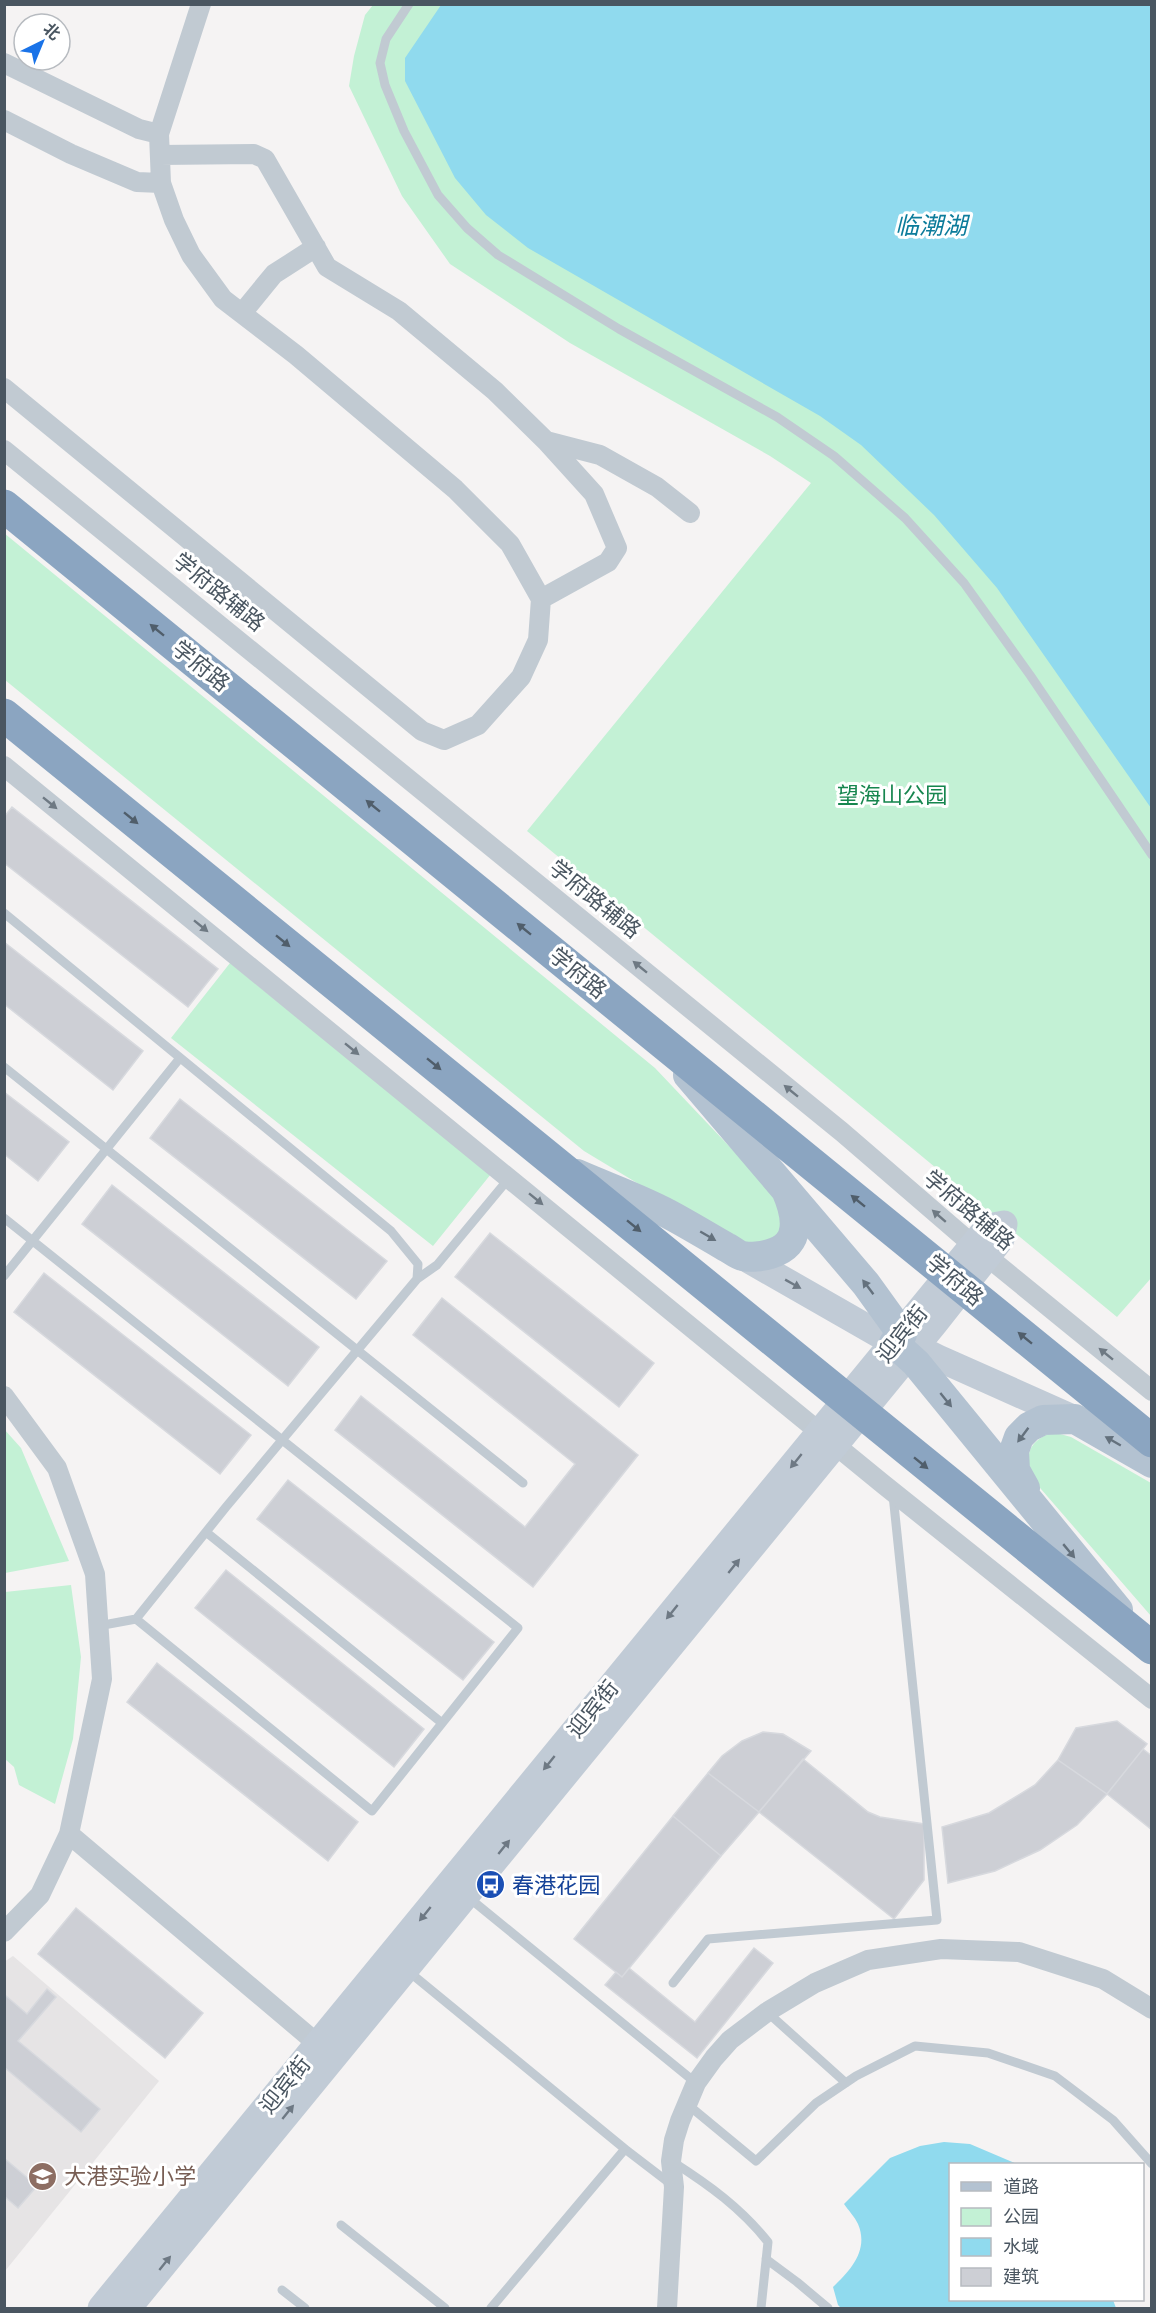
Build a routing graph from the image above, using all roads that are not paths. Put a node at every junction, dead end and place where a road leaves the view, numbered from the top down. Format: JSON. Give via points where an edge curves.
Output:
{"nodes":[{"id":1,"x":201,"y":4,"type":"edge"},
{"id":2,"x":409,"y":4,"type":"edge"},
{"id":3,"x":4,"y":63,"type":"edge"},
{"id":4,"x":4,"y":120,"type":"edge"},
{"id":5,"x":159,"y":134,"type":"junction"},
{"id":6,"x":160,"y":155,"type":"junction"},
{"id":7,"x":161,"y":183,"type":"junction"},
{"id":8,"x":316,"y":247,"type":"junction"},
{"id":9,"x":242,"y":313,"type":"junction"},
{"id":10,"x":4,"y":388,"type":"edge"},
{"id":11,"x":546,"y":441,"type":"junction"},
{"id":12,"x":4,"y":450,"type":"edge"},
{"id":13,"x":4,"y":506,"type":"edge"},
{"id":14,"x":690,"y":513,"type":"dead end"},
{"id":15,"x":541,"y":599,"type":"junction"},
{"id":16,"x":4,"y":715,"type":"edge"},
{"id":17,"x":6,"y":771,"type":"edge"},
{"id":18,"x":1152,"y":855,"type":"edge"},
{"id":19,"x":4,"y":913,"type":"edge"},
{"id":20,"x":651,"y":1033,"type":"junction"},
{"id":21,"x":180,"y":1058,"type":"junction"},
{"id":22,"x":4,"y":1067,"type":"edge"},
{"id":23,"x":106,"y":1149,"type":"junction"},
{"id":24,"x":561,"y":1167,"type":"junction"},
{"id":25,"x":510,"y":1177,"type":"junction"},
{"id":26,"x":785,"y":1186,"type":"junction"},
{"id":27,"x":4,"y":1218,"type":"edge"},
{"id":28,"x":33,"y":1240,"type":"junction"},
{"id":29,"x":980,"y":1251,"type":"junction"},
{"id":30,"x":742,"y":1256,"type":"junction"},
{"id":31,"x":4,"y":1276,"type":"edge"},
{"id":32,"x":417,"y":1279,"type":"junction"},
{"id":33,"x":956,"y":1282,"type":"junction"},
{"id":34,"x":905,"y":1345,"type":"junction"},
{"id":35,"x":356,"y":1351,"type":"junction"},
{"id":36,"x":1152,"y":1391,"type":"edge"},
{"id":37,"x":4,"y":1396,"type":"edge"},
{"id":38,"x":854,"y":1406,"type":"junction"},
{"id":39,"x":1075,"y":1419,"type":"junction"},
{"id":40,"x":828,"y":1437,"type":"junction"},
{"id":41,"x":283,"y":1439,"type":"junction"},
{"id":42,"x":1152,"y":1441,"type":"edge"},
{"id":43,"x":1152,"y":1463,"type":"edge"},
{"id":44,"x":523,"y":1483,"type":"dead end"},
{"id":45,"x":892,"y":1491,"type":"junction"},
{"id":46,"x":1044,"y":1520,"type":"junction"},
{"id":47,"x":206,"y":1532,"type":"junction"},
{"id":48,"x":136,"y":1619,"type":"junction"},
{"id":49,"x":98,"y":1626,"type":"junction"},
{"id":50,"x":1149,"y":1647,"type":"edge"},
{"id":51,"x":1152,"y":1699,"type":"edge"},
{"id":52,"x":442,"y":1723,"type":"junction"},
{"id":53,"x":69,"y":1834,"type":"junction"},
{"id":54,"x":465,"y":1895,"type":"junction"},
{"id":55,"x":4,"y":1932,"type":"edge"},
{"id":56,"x":405,"y":1968,"type":"junction"},
{"id":57,"x":673,"y":1983,"type":"dead end"},
{"id":58,"x":1152,"y":2009,"type":"edge"},
{"id":59,"x":767,"y":2012,"type":"junction"},
{"id":60,"x":325,"y":2050,"type":"junction"},
{"id":61,"x":696,"y":2083,"type":"junction"},
{"id":62,"x":846,"y":2083,"type":"junction"},
{"id":63,"x":687,"y":2104,"type":"junction"},
{"id":64,"x":625,"y":2150,"type":"junction"},
{"id":65,"x":671,"y":2161,"type":"junction"},
{"id":66,"x":1152,"y":2164,"type":"edge"},
{"id":67,"x":674,"y":2187,"type":"junction"},
{"id":68,"x":341,"y":2224,"type":"dead end"},
{"id":69,"x":766,"y":2259,"type":"junction"},
{"id":70,"x":282,"y":2290,"type":"dead end"},
{"id":71,"x":101,"y":2308,"type":"edge"},
{"id":72,"x":128,"y":2308,"type":"edge"},
{"id":73,"x":305,"y":2308,"type":"edge"},
{"id":74,"x":445,"y":2308,"type":"edge"},
{"id":75,"x":491,"y":2308,"type":"edge"},
{"id":76,"x":667,"y":2308,"type":"edge"},
{"id":77,"x":761,"y":2308,"type":"edge"},
{"id":78,"x":828,"y":2308,"type":"edge"}],
"edges":[{"from":1,"to":5,"type":"street"},
{"from":2,"to":18,"type":"lane","via":[[386,39],[380,63],[404,131],[438,195],[498,255],[619,329],[777,417],[834,456],[905,518],[964,583]]},
{"from":3,"to":5,"type":"street","via":[[139,129]]},
{"from":4,"to":7,"type":"street","via":[[137,182]]},
{"from":5,"to":6,"type":"street"},
{"from":6,"to":7,"type":"street"},
{"from":6,"to":8,"type":"street","via":[[254,154],[265,159]]},
{"from":7,"to":9,"type":"street","via":[[190,255],[223,299]]},
{"from":8,"to":9,"type":"street","via":[[274,274]]},
{"from":8,"to":11,"type":"street","via":[[327,267],[399,311],[495,391]]},
{"from":9,"to":15,"type":"street","via":[[455,489],[510,544]]},
{"from":10,"to":15,"type":"street","via":[[422,731],[444,740],[478,725],[521,677],[538,640]]},
{"from":11,"to":14,"type":"street","via":[[600,455],[657,487]]},
{"from":11,"to":15,"type":"street","via":[[594,494],[616,548],[608,562]]},
{"from":29,"to":12,"type":"street","name":"学府路辅路","one_way":true,"via":[[832,1125]]},
{"from":20,"to":13,"type":"highway","name":"学府路","one_way":true},
{"from":16,"to":24,"type":"highway","one_way":true},
{"from":17,"to":25,"type":"street","one_way":true},
{"from":19,"to":21,"type":"lane"},
{"from":20,"to":26,"type":"main road"},
{"from":33,"to":20,"type":"highway","name":"学府路","one_way":true},
{"from":21,"to":23,"type":"lane"},
{"from":21,"to":32,"type":"lane","via":[[391,1231],[418,1264]]},
{"from":22,"to":23,"type":"lane"},
{"from":23,"to":28,"type":"lane"},
{"from":23,"to":35,"type":"lane"},
{"from":24,"to":30,"type":"main road","one_way":true,"via":[[672,1215]]},
{"from":24,"to":38,"type":"highway","one_way":true},
{"from":25,"to":32,"type":"lane","via":[[437,1266]]},
{"from":25,"to":40,"type":"street","one_way":true},
{"from":26,"to":30,"type":"main road","via":[[794,1209],[790,1242],[764,1256]]},
{"from":34,"to":26,"type":"main road","one_way":true,"via":[[866,1284]]},
{"from":27,"to":28,"type":"lane"},
{"from":28,"to":31,"type":"lane"},
{"from":28,"to":41,"type":"lane"},
{"from":29,"to":33,"type":"main road","name":"迎宾街"},
{"from":36,"to":29,"type":"street","name":"学府路辅路","one_way":true},
{"from":30,"to":34,"type":"main road","one_way":true},
{"from":32,"to":35,"type":"lane"},
{"from":33,"to":34,"type":"main road","name":"迎宾街"},
{"from":42,"to":33,"type":"highway","name":"学府路","one_way":true},
{"from":34,"to":38,"type":"main road","name":"迎宾街"},
{"from":34,"to":39,"type":"main road"},
{"from":34,"to":46,"type":"main road","one_way":true},
{"from":35,"to":41,"type":"lane"},
{"from":35,"to":44,"type":"lane"},
{"from":37,"to":49,"type":"street","via":[[57,1468],[95,1574]]},
{"from":38,"to":40,"type":"main road","name":"迎宾街"},
{"from":38,"to":50,"type":"highway","one_way":true},
{"from":43,"to":39,"type":"main road","one_way":true},
{"from":39,"to":46,"type":"main road","one_way":true,"via":[[1043,1420],[1029,1427],[1014,1451],[1015,1470]]},
{"from":40,"to":45,"type":"street"},
{"from":54,"to":40,"type":"main road","name":"迎宾街","one_way":true},
{"from":40,"to":60,"type":"main road","name":"迎宾街","one_way":true},
{"from":41,"to":47,"type":"lane"},
{"from":41,"to":52,"type":"lane","via":[[518,1628]]},
{"from":45,"to":51,"type":"street"},
{"from":45,"to":57,"type":"lane","via":[[938,1920],[708,1939]]},
{"from":46,"to":50,"type":"main road","one_way":true},
{"from":47,"to":48,"type":"lane"},
{"from":47,"to":52,"type":"lane"},
{"from":48,"to":49,"type":"lane"},
{"from":48,"to":52,"type":"lane","via":[[372,1811]]},
{"from":49,"to":53,"type":"street","via":[[102,1679]]},
{"from":53,"to":55,"type":"street","via":[[40,1895]]},
{"from":53,"to":60,"type":"street"},
{"from":54,"to":56,"type":"main road","name":"迎宾街"},
{"from":54,"to":61,"type":"lane"},
{"from":56,"to":60,"type":"main road","name":"迎宾街"},
{"from":56,"to":64,"type":"lane"},
{"from":58,"to":59,"type":"street","via":[[1103,1979],[1019,1952],[941,1949],[868,1960],[815,1983]]},
{"from":59,"to":61,"type":"street","via":[[730,2040]]},
{"from":59,"to":62,"type":"lane"},
{"from":60,"to":71,"type":"main road","name":"迎宾街"},
{"from":72,"to":60,"type":"main road","name":"迎宾街","one_way":true},
{"from":61,"to":63,"type":"street"},
{"from":62,"to":63,"type":"lane","via":[[816,2103],[756,2161]]},
{"from":62,"to":66,"type":"lane","via":[[915,2046],[987,2052],[1055,2076],[1113,2120]]},
{"from":63,"to":65,"type":"street"},
{"from":64,"to":67,"type":"lane"},
{"from":64,"to":75,"type":"lane"},
{"from":65,"to":67,"type":"street"},
{"from":65,"to":69,"type":"lane","via":[[714,2189],[752,2221],[768,2242]]},
{"from":67,"to":76,"type":"street"},
{"from":68,"to":74,"type":"lane"},
{"from":69,"to":77,"type":"lane"},
{"from":69,"to":78,"type":"lane"},
{"from":70,"to":73,"type":"lane"}]}
